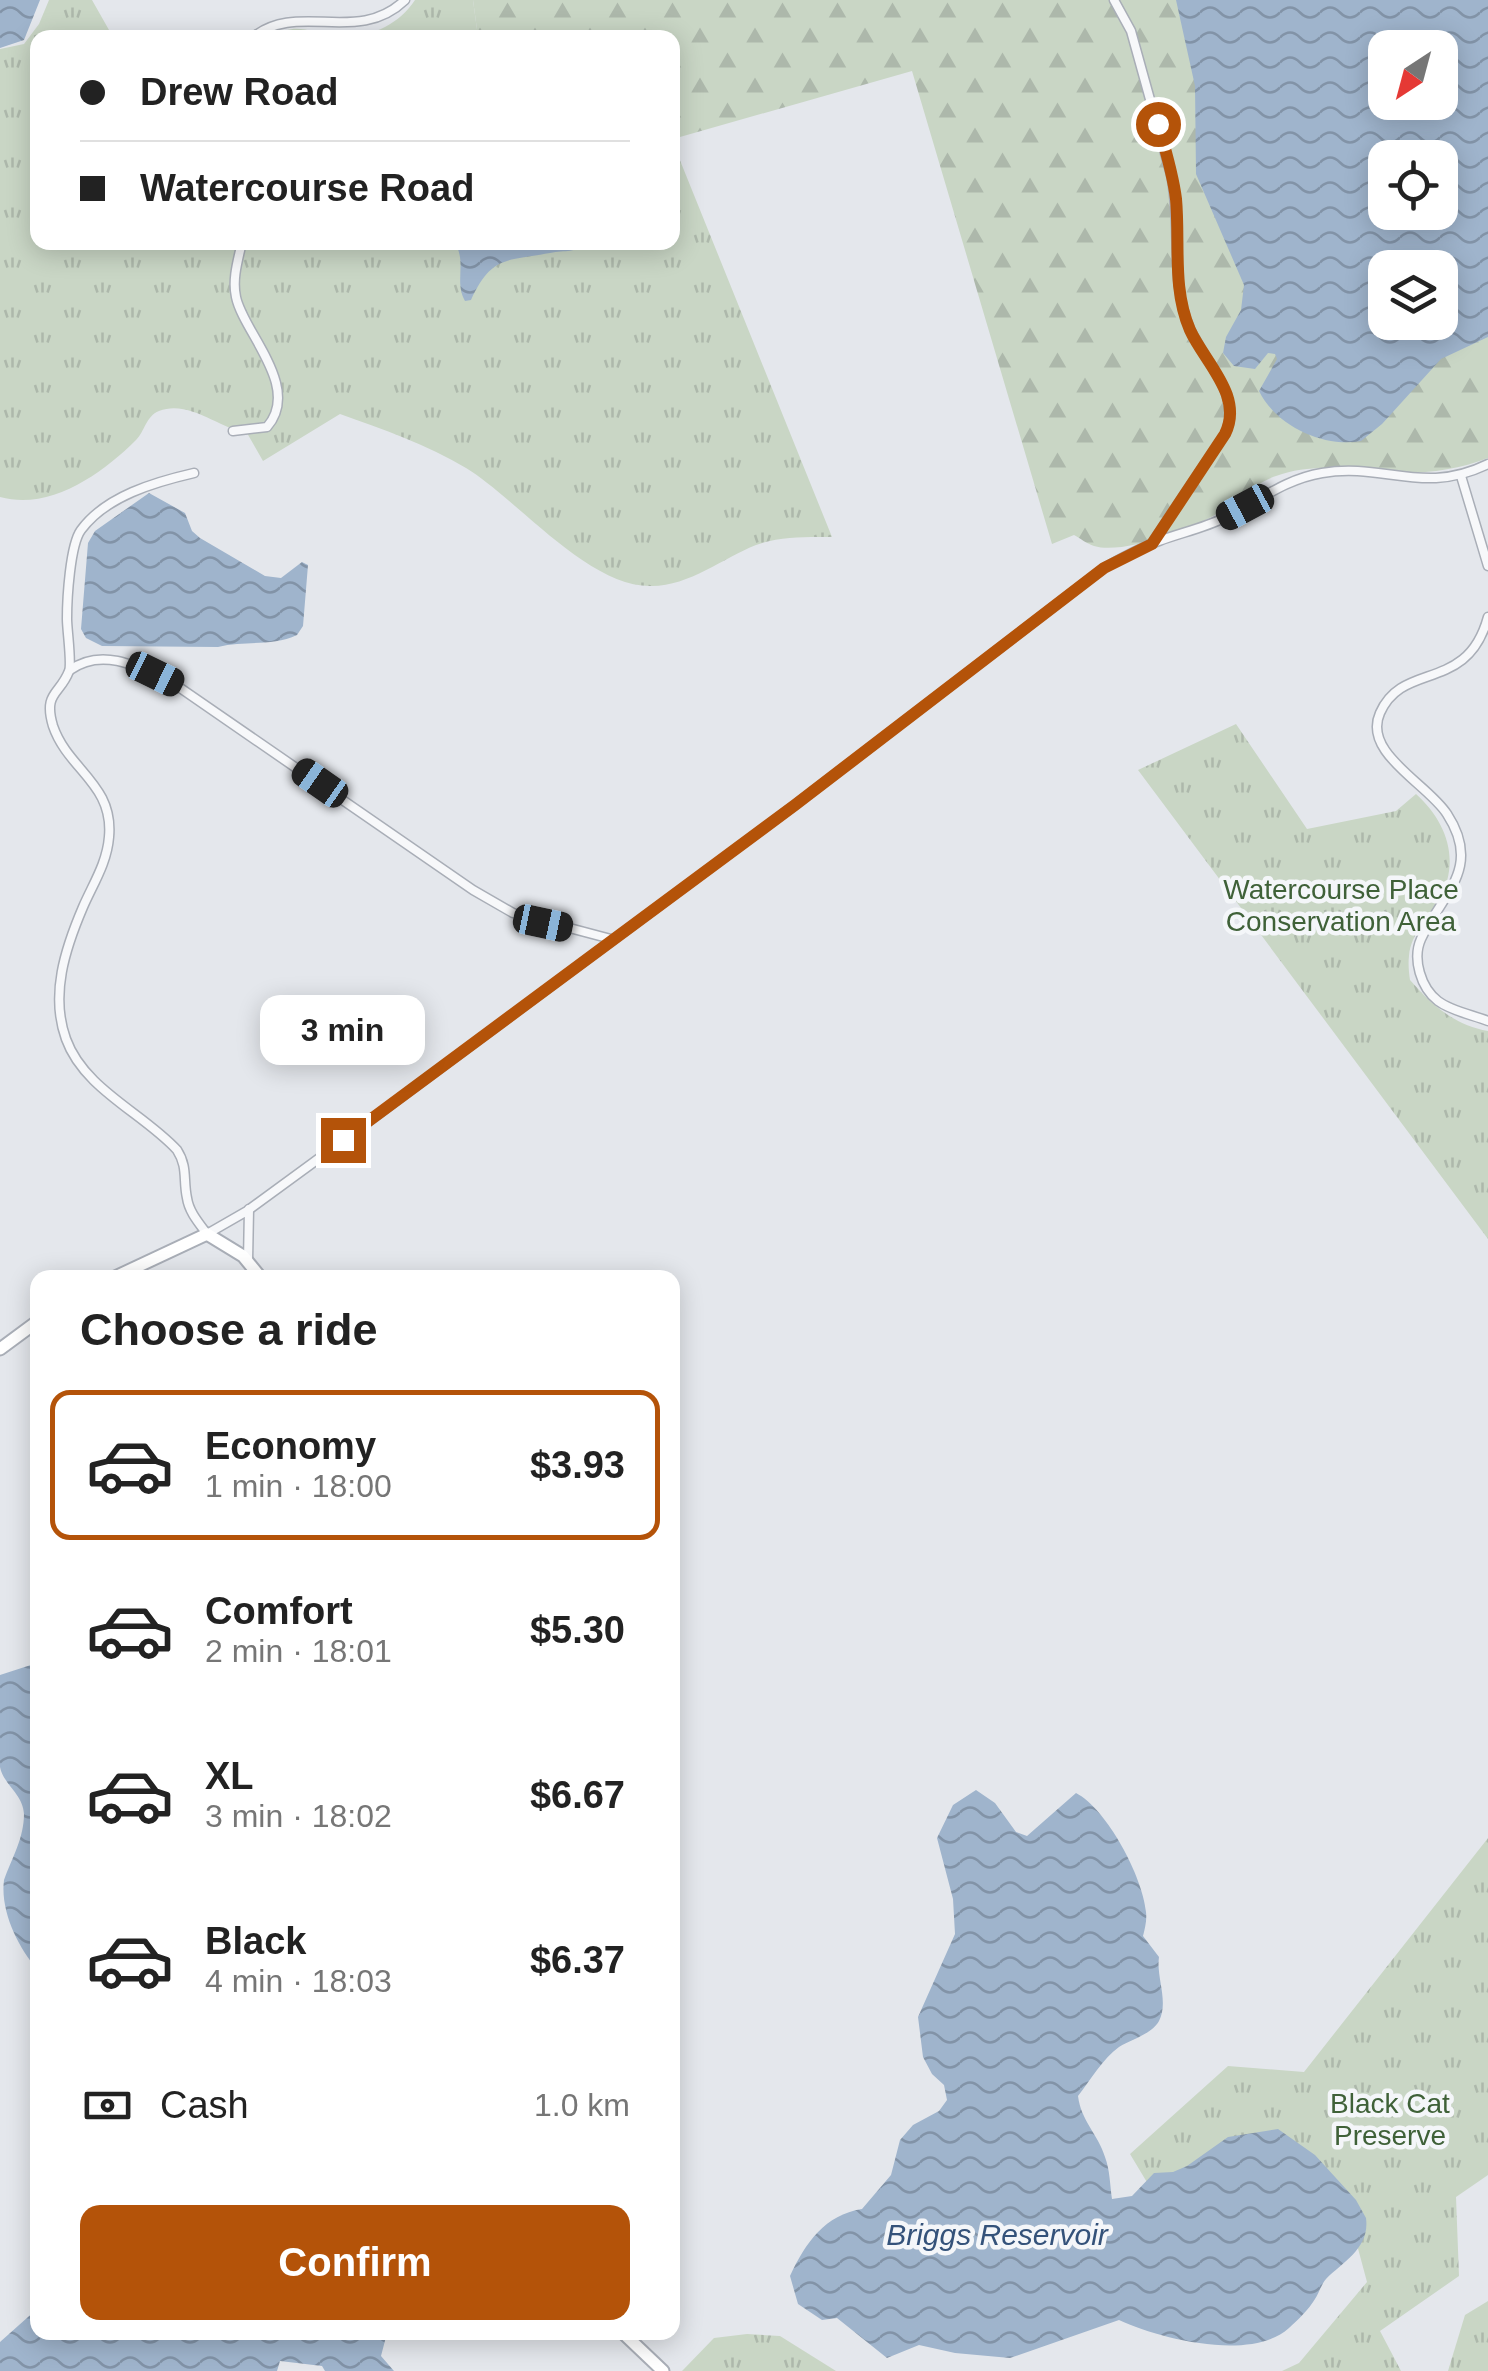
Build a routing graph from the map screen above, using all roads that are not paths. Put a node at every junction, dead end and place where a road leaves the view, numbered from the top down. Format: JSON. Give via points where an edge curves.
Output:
{"nodes":[{"id":1,"x":405,"y":0,"type":"edge"},
{"id":2,"x":1114,"y":0,"type":"edge"},
{"id":3,"x":311,"y":11,"type":"dead end"},
{"id":4,"x":279,"y":13,"type":"dead end"},
{"id":5,"x":261,"y":30,"type":"edge"},
{"id":6,"x":240,"y":250,"type":"edge"},
{"id":7,"x":233,"y":431,"type":"dead end"},
{"id":8,"x":1488,"y":464,"type":"edge"},
{"id":9,"x":194,"y":472,"type":"dead end"},
{"id":10,"x":1462,"y":476,"type":"junction"},
{"id":11,"x":1152,"y":544,"type":"junction"},
{"id":12,"x":1488,"y":566,"type":"edge"},
{"id":13,"x":1488,"y":617,"type":"edge"},
{"id":14,"x":70,"y":670,"type":"junction"},
{"id":15,"x":611,"y":939,"type":"junction"},
{"id":16,"x":1488,"y":1021,"type":"edge"},
{"id":17,"x":249,"y":1209,"type":"junction"},
{"id":18,"x":208,"y":1234,"type":"junction"},
{"id":19,"x":248,"y":1261,"type":"junction"},
{"id":20,"x":130,"y":1270,"type":"edge"},
{"id":21,"x":255,"y":1270,"type":"edge"},
{"id":22,"x":30,"y":1328,"type":"edge"},
{"id":23,"x":0,"y":1349,"type":"edge"},
{"id":24,"x":630,"y":2340,"type":"edge"},
{"id":25,"x":663,"y":2371,"type":"edge"}],
"edges":[{"from":1,"to":3,"type":"street","via":[[371,16]]},
{"from":2,"to":11,"type":"street","via":[[1131,31],[1176,195],[1183,310],[1232,409],[1225,434]]},
{"from":4,"to":5,"type":"street"},
{"from":6,"to":7,"type":"street","via":[[235,296],[269,360],[276,402],[266,427]]},
{"from":8,"to":10,"type":"street"},
{"from":9,"to":14,"type":"street","via":[[154,482],[105,508],[79,532],[67,597]]},
{"from":10,"to":11,"type":"street","via":[[1302,477],[1221,520]]},
{"from":10,"to":12,"type":"street"},
{"from":11,"to":15,"type":"street","via":[[1104,568]]},
{"from":13,"to":16,"type":"street","via":[[1482,641],[1463,662],[1402,687],[1381,710],[1376,727],[1378,743],[1436,798],[1458,835],[1459,874],[1420,941],[1421,978],[1440,1004]]},
{"from":14,"to":15,"type":"street","via":[[82,661],[117,660],[173,683],[473,890],[513,912]]},
{"from":14,"to":18,"type":"street","via":[[50,700],[51,720],[62,746],[100,791],[110,832],[59,982],[62,1027],[88,1074],[178,1150],[186,1197]]},
{"from":15,"to":17,"type":"street"},
{"from":17,"to":18,"type":"street"},
{"from":17,"to":19,"type":"street"},
{"from":18,"to":19,"type":"street"},
{"from":18,"to":20,"type":"street"},
{"from":19,"to":21,"type":"street"},
{"from":22,"to":23,"type":"street"},
{"from":24,"to":25,"type":"street"}]}
